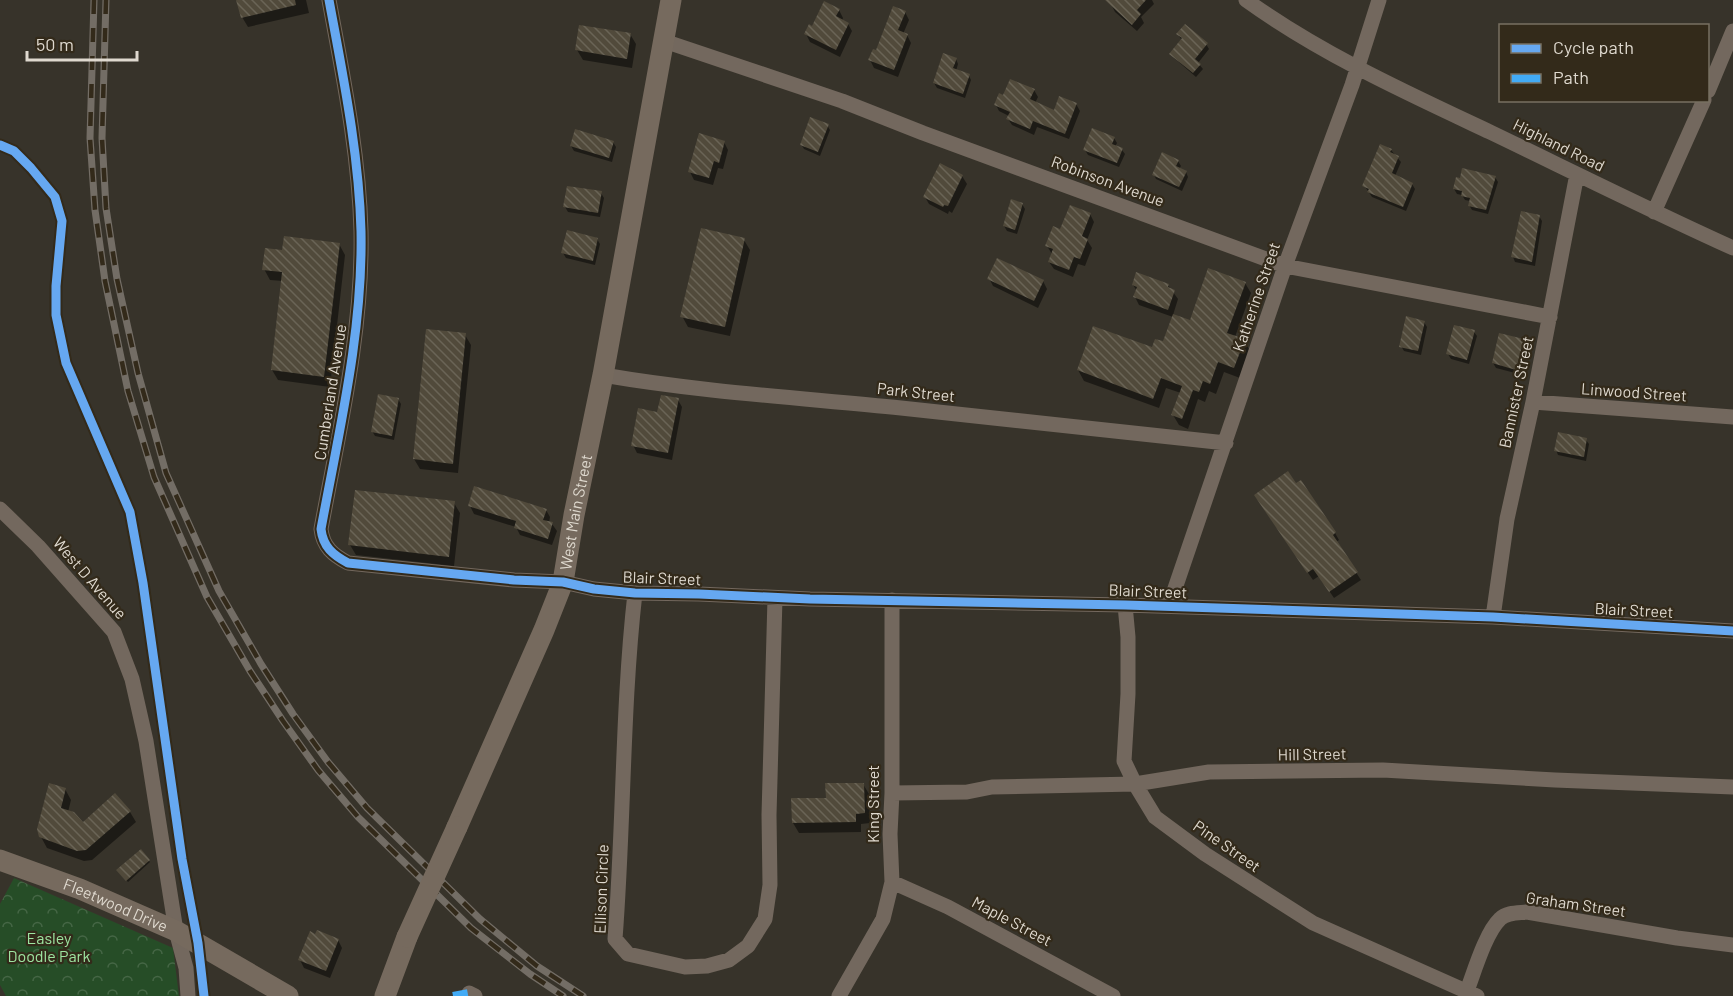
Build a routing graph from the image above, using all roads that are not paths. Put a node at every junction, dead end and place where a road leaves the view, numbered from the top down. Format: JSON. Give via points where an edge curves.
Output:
{"nodes":[{"id":1,"x":329,"y":0,"type":"edge"},
{"id":2,"x":671,"y":0,"type":"edge"},
{"id":3,"x":1246,"y":0,"type":"edge"},
{"id":4,"x":1379,"y":0,"type":"edge"},
{"id":5,"x":1733,"y":31,"type":"edge"},
{"id":6,"x":664,"y":41,"type":"junction"},
{"id":7,"x":1358,"y":67,"type":"junction"},
{"id":8,"x":1709,"y":87,"type":"edge"},
{"id":9,"x":1703,"y":102,"type":"edge"},
{"id":10,"x":1577,"y":174,"type":"junction"},
{"id":11,"x":1654,"y":212,"type":"junction"},
{"id":12,"x":1733,"y":248,"type":"edge"},
{"id":13,"x":1285,"y":266,"type":"junction"},
{"id":14,"x":1550,"y":317,"type":"junction"},
{"id":15,"x":603,"y":375,"type":"junction"},
{"id":16,"x":1533,"y":402,"type":"junction"},
{"id":17,"x":1733,"y":417,"type":"edge"},
{"id":18,"x":1226,"y":443,"type":"junction"},
{"id":19,"x":0,"y":509,"type":"edge"},
{"id":20,"x":563,"y":582,"type":"junction"},
{"id":21,"x":635,"y":593,"type":"junction"},
{"id":22,"x":775,"y":598,"type":"junction"},
{"id":23,"x":892,"y":600,"type":"junction"},
{"id":24,"x":1125,"y":605,"type":"junction"},
{"id":25,"x":1169,"y":606,"type":"junction"},
{"id":26,"x":1493,"y":617,"type":"junction"},
{"id":27,"x":1733,"y":631,"type":"edge"},
{"id":28,"x":1135,"y":783,"type":"junction"},
{"id":29,"x":1733,"y":787,"type":"edge"},
{"id":30,"x":892,"y":793,"type":"junction"},
{"id":31,"x":0,"y":860,"type":"edge"},
{"id":32,"x":892,"y":882,"type":"junction"},
{"id":33,"x":176,"y":931,"type":"junction"},
{"id":34,"x":1733,"y":945,"type":"edge"},
{"id":35,"x":1470,"y":994,"type":"edge"},
{"id":36,"x":188,"y":996,"type":"edge"},
{"id":37,"x":288,"y":996,"type":"edge"},
{"id":38,"x":385,"y":996,"type":"edge"},
{"id":39,"x":839,"y":996,"type":"edge"},
{"id":40,"x":1113,"y":996,"type":"edge"}],
"edges":[{"from":1,"to":20,"type":"street","name":"Cumberland Avenue","via":[[349,112],[361,231],[356,340],[321,529],[323,541],[348,563]]},
{"from":2,"to":6,"type":"main road","name":"West Main Street"},
{"from":3,"to":7,"type":"street","name":"Highland Road"},
{"from":4,"to":7,"type":"street","name":"Katherine Street"},
{"from":5,"to":8,"type":"street"},
{"from":6,"to":13,"type":"street","name":"Robinson Avenue","via":[[842,101]]},
{"from":6,"to":15,"type":"main road","name":"West Main Street"},
{"from":7,"to":10,"type":"street","name":"Highland Road"},
{"from":7,"to":13,"type":"street","name":"Katherine Street"},
{"from":9,"to":11,"type":"street"},
{"from":10,"to":11,"type":"street","name":"Highland Road"},
{"from":10,"to":14,"type":"street","name":"Bannister Street"},
{"from":11,"to":12,"type":"street","name":"Highland Road"},
{"from":13,"to":14,"type":"street","name":"Robinson Avenue"},
{"from":13,"to":18,"type":"street","name":"Katherine Street"},
{"from":14,"to":16,"type":"street","name":"Bannister Street"},
{"from":15,"to":18,"type":"street","name":"Park Street","via":[[652,384]]},
{"from":15,"to":20,"type":"main road","name":"West Main Street"},
{"from":16,"to":17,"type":"street","name":"Linwood Street"},
{"from":16,"to":26,"type":"street","name":"Bannister Street","via":[[1507,519]]},
{"from":18,"to":25,"type":"street","name":"Katherine Street"},
{"from":19,"to":33,"type":"street","name":"West D Avenue","via":[[114,632],[132,679],[146,741]]},
{"from":20,"to":21,"type":"street","name":"Blair Street"},
{"from":20,"to":38,"type":"main road","name":"West Main Street","bridge":true,"via":[[407,937]]},
{"from":21,"to":22,"type":"street","name":"Blair Street"},
{"from":21,"to":22,"type":"street","name":"Ellison Circle","via":[[626,684],[615,939],[628,954],[685,967],[729,960],[748,946],[765,919],[770,885]]},
{"from":22,"to":23,"type":"street","name":"Blair Street"},
{"from":23,"to":24,"type":"street","name":"Blair Street"},
{"from":23,"to":30,"type":"street","name":"King Street"},
{"from":24,"to":25,"type":"street","name":"Blair Street"},
{"from":24,"to":28,"type":"street","name":"Pine Street","via":[[1128,694],[1124,761]]},
{"from":25,"to":26,"type":"street","name":"Blair Street"},
{"from":26,"to":27,"type":"street","name":"Blair Street"},
{"from":28,"to":29,"type":"street","name":"Hill Street","via":[[1209,772],[1383,770]]},
{"from":28,"to":30,"type":"street","name":"Hill Street"},
{"from":28,"to":35,"type":"street","name":"Pine Street","via":[[1155,817],[1267,895],[1313,923]]},
{"from":30,"to":32,"type":"street","name":"King Street"},
{"from":31,"to":33,"type":"main road","name":"Fleetwood Drive","via":[[80,889]]},
{"from":32,"to":39,"type":"street","name":"King Street","via":[[883,919]]},
{"from":32,"to":40,"type":"street","name":"Maple Street","via":[[948,907]]},
{"from":33,"to":36,"type":"street","name":"West D Avenue","via":[[186,968]]},
{"from":33,"to":37,"type":"main road","name":"Fleetwood Drive"},
{"from":34,"to":35,"type":"street","name":"Graham Street","via":[[1527,912],[1509,914],[1500,919],[1488,938]]}]}
